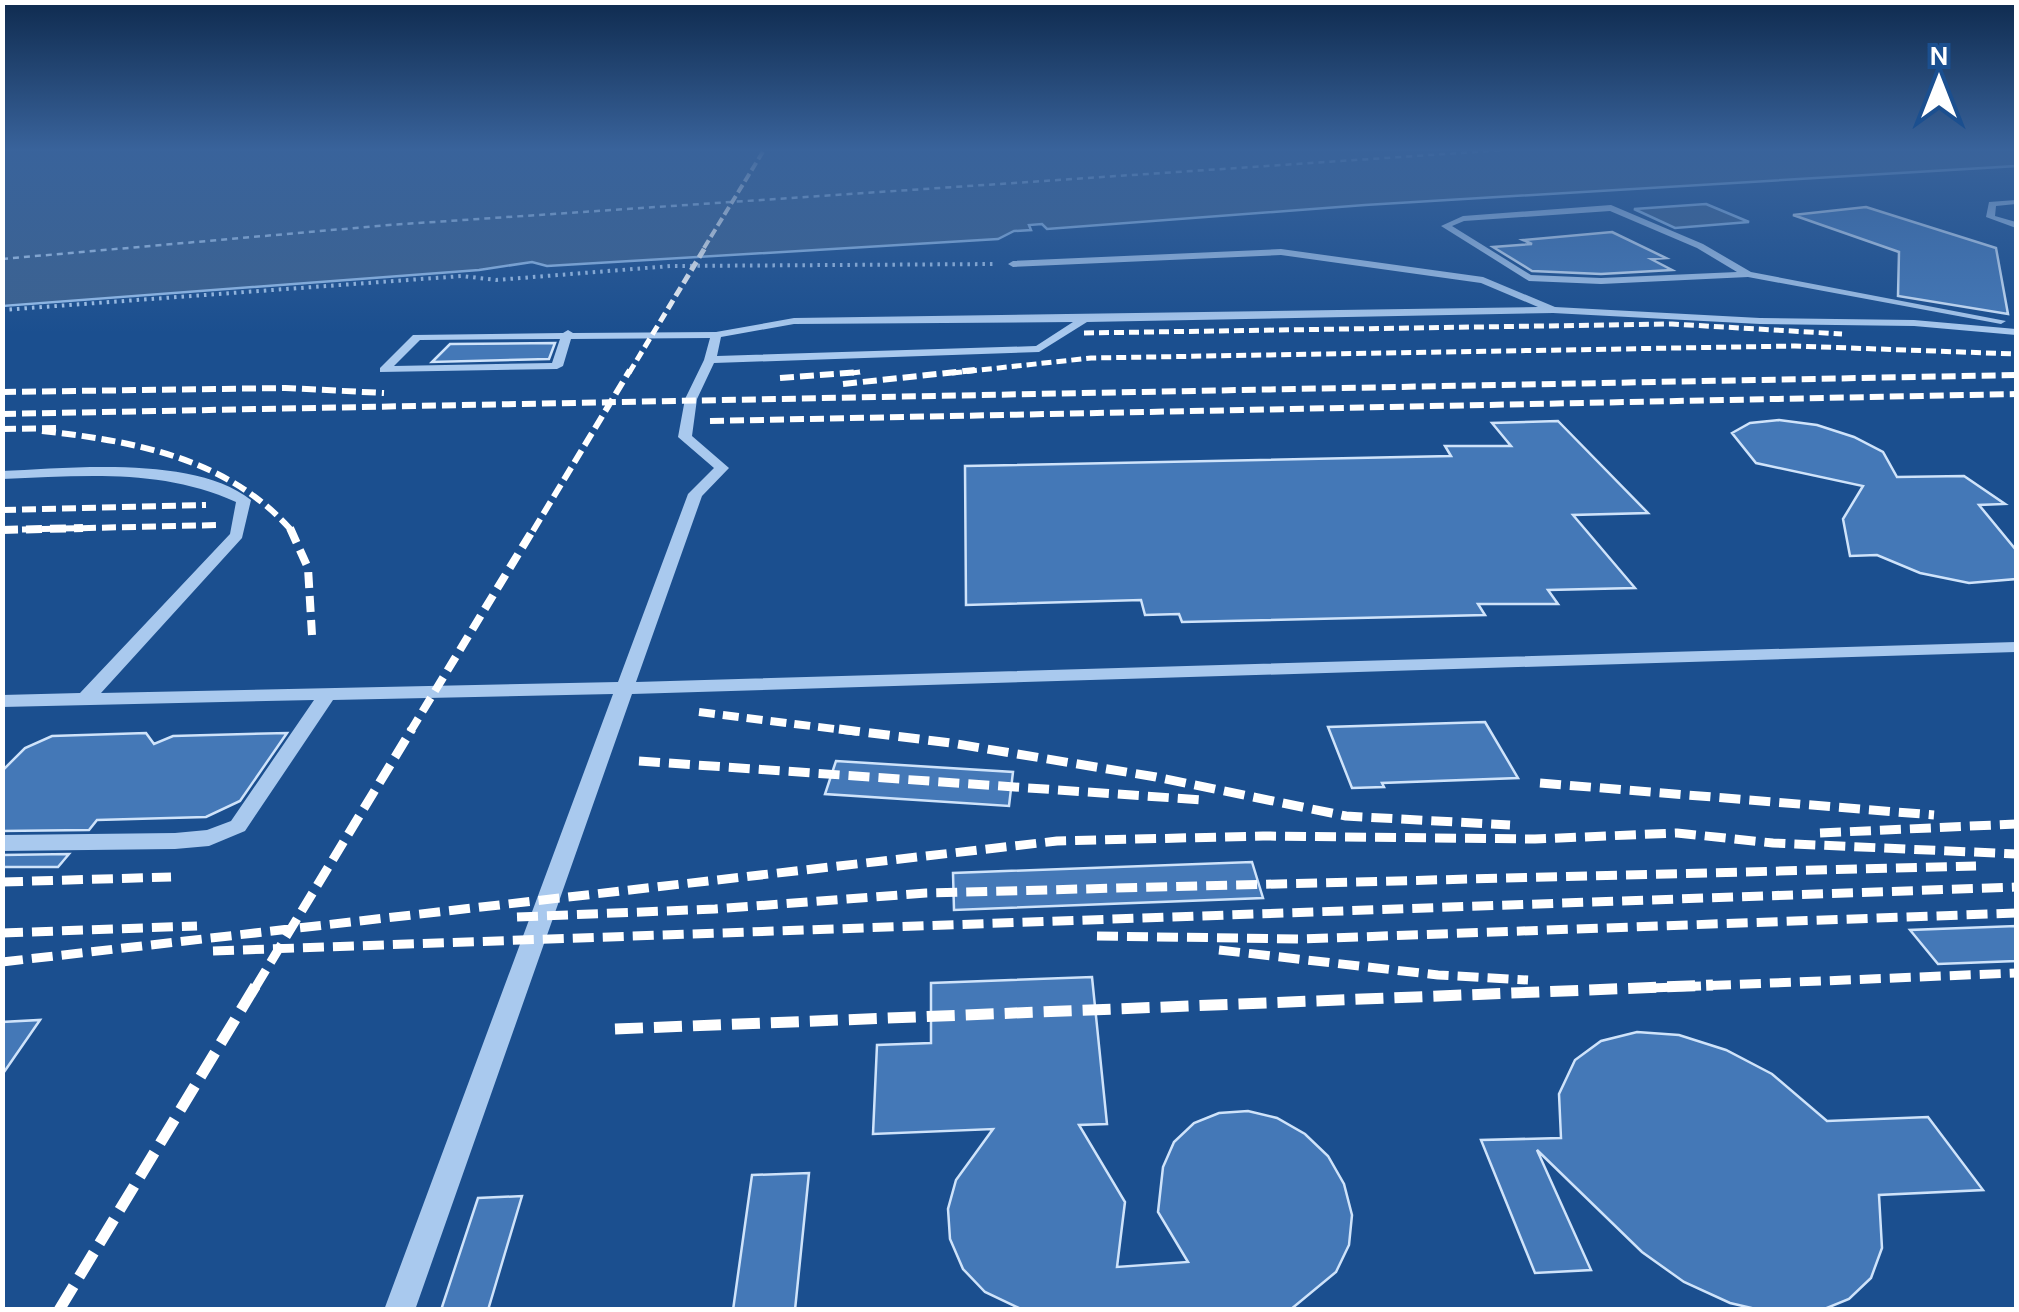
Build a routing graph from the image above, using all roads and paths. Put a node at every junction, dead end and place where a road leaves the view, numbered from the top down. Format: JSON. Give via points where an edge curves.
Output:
{"nodes":[{"id":1,"x":1568,"y":211,"type":"edge"},
{"id":2,"x":1619,"y":211,"type":"edge"},
{"id":3,"x":1991,"y":211,"type":"edge"},
{"id":4,"x":2016,"y":226,"type":"edge"},
{"id":5,"x":1013,"y":264,"type":"joint"},
{"id":6,"x":1748,"y":274,"type":"junction"},
{"id":7,"x":2,"y":310,"type":"edge"},
{"id":8,"x":1553,"y":310,"type":"junction"},
{"id":9,"x":1086,"y":319,"type":"junction"},
{"id":10,"x":2016,"y":324,"type":"edge"},
{"id":11,"x":2016,"y":332,"type":"edge"},
{"id":12,"x":568,"y":333,"type":"junction"},
{"id":13,"x":716,"y":335,"type":"junction"},
{"id":14,"x":710,"y":360,"type":"junction"},
{"id":15,"x":2,"y":475,"type":"edge"},
{"id":16,"x":2016,"y":646,"type":"edge"},
{"id":17,"x":624,"y":688,"type":"junction"},
{"id":18,"x":328,"y":694,"type":"junction"},
{"id":19,"x":86,"y":699,"type":"junction"},
{"id":20,"x":11,"y":701,"type":"edge"},
{"id":21,"x":2,"y":717,"type":"edge"},
{"id":22,"x":2,"y":843,"type":"edge"},
{"id":23,"x":399,"y":1310,"type":"edge"}],
"edges":[{"from":1,"to":6,"type":"lane","via":[[1445,226],[1529,278]]},
{"from":2,"to":6,"type":"lane"},
{"from":3,"to":4,"type":"lane","via":[[1990,217]]},
{"from":5,"to":7,"type":"path","via":[[636,268]]},
{"from":5,"to":8,"type":"lane","via":[[1281,252],[1482,280]]},
{"from":6,"to":10,"type":"lane"},
{"from":8,"to":9,"type":"lane"},
{"from":8,"to":11,"type":"lane"},
{"from":9,"to":13,"type":"lane","via":[[794,320]]},
{"from":9,"to":14,"type":"lane","via":[[1039,349]]},
{"from":12,"to":12,"type":"lane","via":[[416,337],[384,370],[558,366]]},
{"from":12,"to":13,"type":"lane"},
{"from":13,"to":14,"type":"lane"},
{"from":14,"to":17,"type":"lane","via":[[691,399],[685,437],[722,468],[695,494]]},
{"from":15,"to":19,"type":"lane","via":[[151,472],[213,483],[244,500],[237,535]]},
{"from":16,"to":17,"type":"lane"},
{"from":17,"to":18,"type":"lane"},
{"from":17,"to":23,"type":"lane"},
{"from":18,"to":19,"type":"lane"},
{"from":18,"to":22,"type":"lane","via":[[238,826],[175,841]]},
{"from":19,"to":20,"type":"lane"},
{"from":20,"to":21,"type":"lane"}]}
